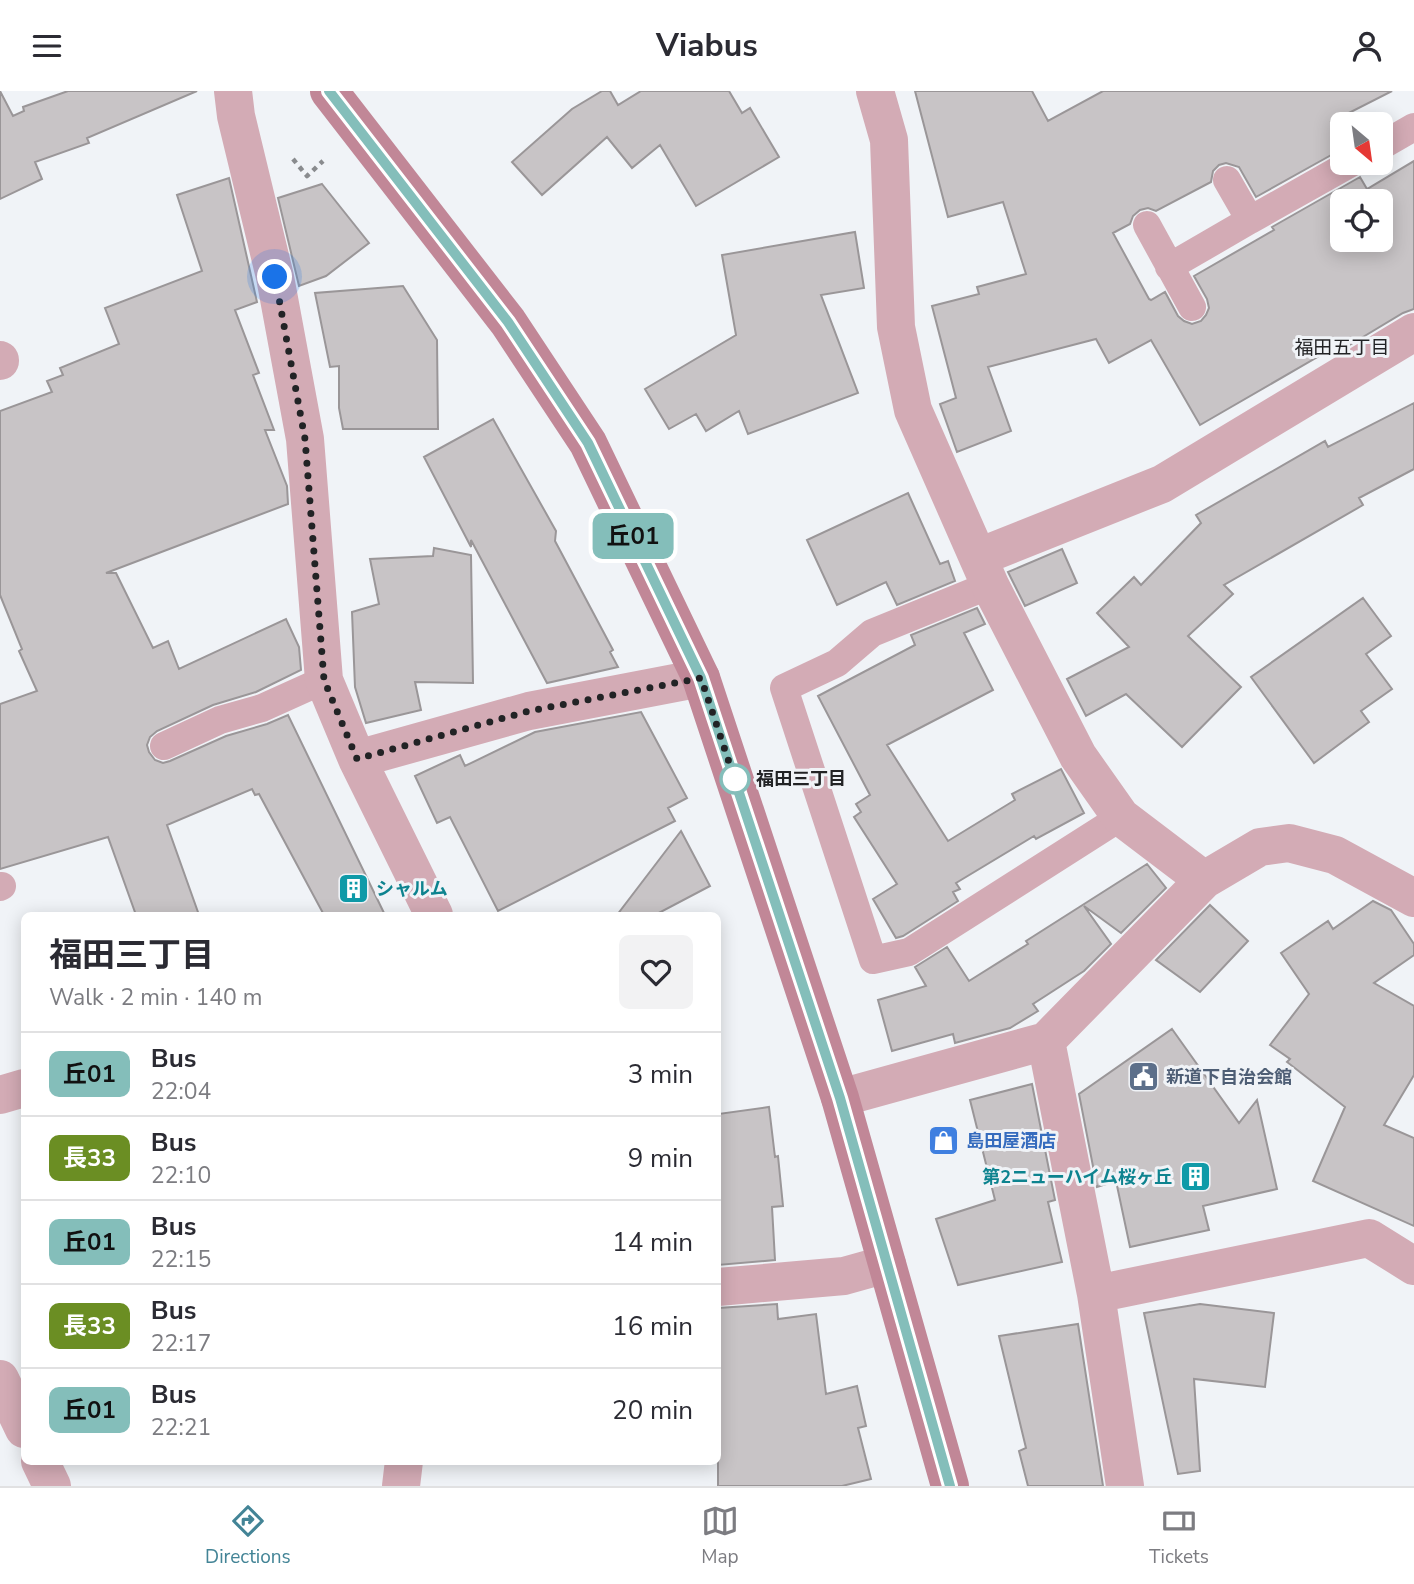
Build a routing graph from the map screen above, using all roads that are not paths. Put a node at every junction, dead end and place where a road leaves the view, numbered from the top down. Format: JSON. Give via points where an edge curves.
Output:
{"nodes":[{"id":1,"x":233,"y":91,"type":"edge"},
{"id":2,"x":329,"y":91,"type":"edge"},
{"id":3,"x":875,"y":91,"type":"edge"},
{"id":4,"x":1414,"y":127,"type":"edge"},
{"id":5,"x":1393,"y":139,"type":"edge"},
{"id":6,"x":1330,"y":175,"type":"edge"},
{"id":7,"x":1227,"y":180,"type":"dead end"},
{"id":8,"x":1250,"y":220,"type":"junction"},
{"id":9,"x":1147,"y":225,"type":"dead end"},
{"id":10,"x":1169,"y":267,"type":"junction"},
{"id":11,"x":1192,"y":307,"type":"dead end"},
{"id":12,"x":1414,"y":332,"type":"edge"},
{"id":13,"x":985,"y":571,"type":"junction"},
{"id":14,"x":701,"y":678,"type":"junction"},
{"id":15,"x":324,"y":680,"type":"junction"},
{"id":16,"x":164,"y":746,"type":"dead end"},
{"id":17,"x":357,"y":759,"type":"junction"},
{"id":18,"x":1121,"y":817,"type":"junction"},
{"id":19,"x":1205,"y":880,"type":"junction"},
{"id":20,"x":1414,"y":898,"type":"edge"},
{"id":21,"x":433,"y":912,"type":"edge"},
{"id":22,"x":1046,"y":1041,"type":"junction"},
{"id":23,"x":21,"y":1089,"type":"edge"},
{"id":24,"x":0,"y":1095,"type":"edge"},
{"id":25,"x":840,"y":1098,"type":"junction"},
{"id":26,"x":887,"y":1264,"type":"junction"},
{"id":27,"x":1414,"y":1266,"type":"edge"},
{"id":28,"x":721,"y":1287,"type":"edge"},
{"id":29,"x":1096,"y":1294,"type":"junction"},
{"id":30,"x":9,"y":1380,"type":"edge"},
{"id":31,"x":21,"y":1419,"type":"edge"},
{"id":32,"x":42,"y":1465,"type":"edge"},
{"id":33,"x":404,"y":1465,"type":"edge"},
{"id":34,"x":52,"y":1486,"type":"edge"},
{"id":35,"x":401,"y":1486,"type":"edge"},
{"id":36,"x":950,"y":1486,"type":"edge"},
{"id":37,"x":1125,"y":1486,"type":"edge"}],
"edges":[{"from":1,"to":15,"type":"street","via":[[305,439]]},
{"from":2,"to":14,"type":"street","via":[[508,322],[588,443]]},
{"from":3,"to":13,"type":"street","via":[[889,140],[896,327],[914,410]]},
{"from":4,"to":5,"type":"lane"},
{"from":6,"to":8,"type":"lane"},
{"from":7,"to":8,"type":"lane"},
{"from":8,"to":10,"type":"lane"},
{"from":9,"to":10,"type":"lane"},
{"from":10,"to":11,"type":"lane"},
{"from":12,"to":13,"type":"street","via":[[1162,484]]},
{"from":13,"to":18,"type":"street","via":[[1078,756]]},
{"from":13,"to":18,"type":"lane","via":[[872,633],[837,663],[784,688],[873,960],[909,952]]},
{"from":14,"to":17,"type":"street","via":[[529,711]]},
{"from":14,"to":25,"type":"street"},
{"from":15,"to":16,"type":"lane"},
{"from":15,"to":17,"type":"street"},
{"from":17,"to":21,"type":"street"},
{"from":18,"to":19,"type":"street"},
{"from":19,"to":20,"type":"street","via":[[1259,847],[1289,843],[1335,855]]},
{"from":19,"to":22,"type":"street"},
{"from":22,"to":25,"type":"street"},
{"from":22,"to":29,"type":"street"},
{"from":23,"to":24,"type":"street"},
{"from":25,"to":26,"type":"street"},
{"from":26,"to":28,"type":"street","via":[[844,1276]]},
{"from":26,"to":36,"type":"street"},
{"from":27,"to":29,"type":"street","via":[[1369,1238]]},
{"from":29,"to":37,"type":"street"},
{"from":30,"to":31,"type":"street"},
{"from":32,"to":34,"type":"street"},
{"from":33,"to":35,"type":"street"}]}
